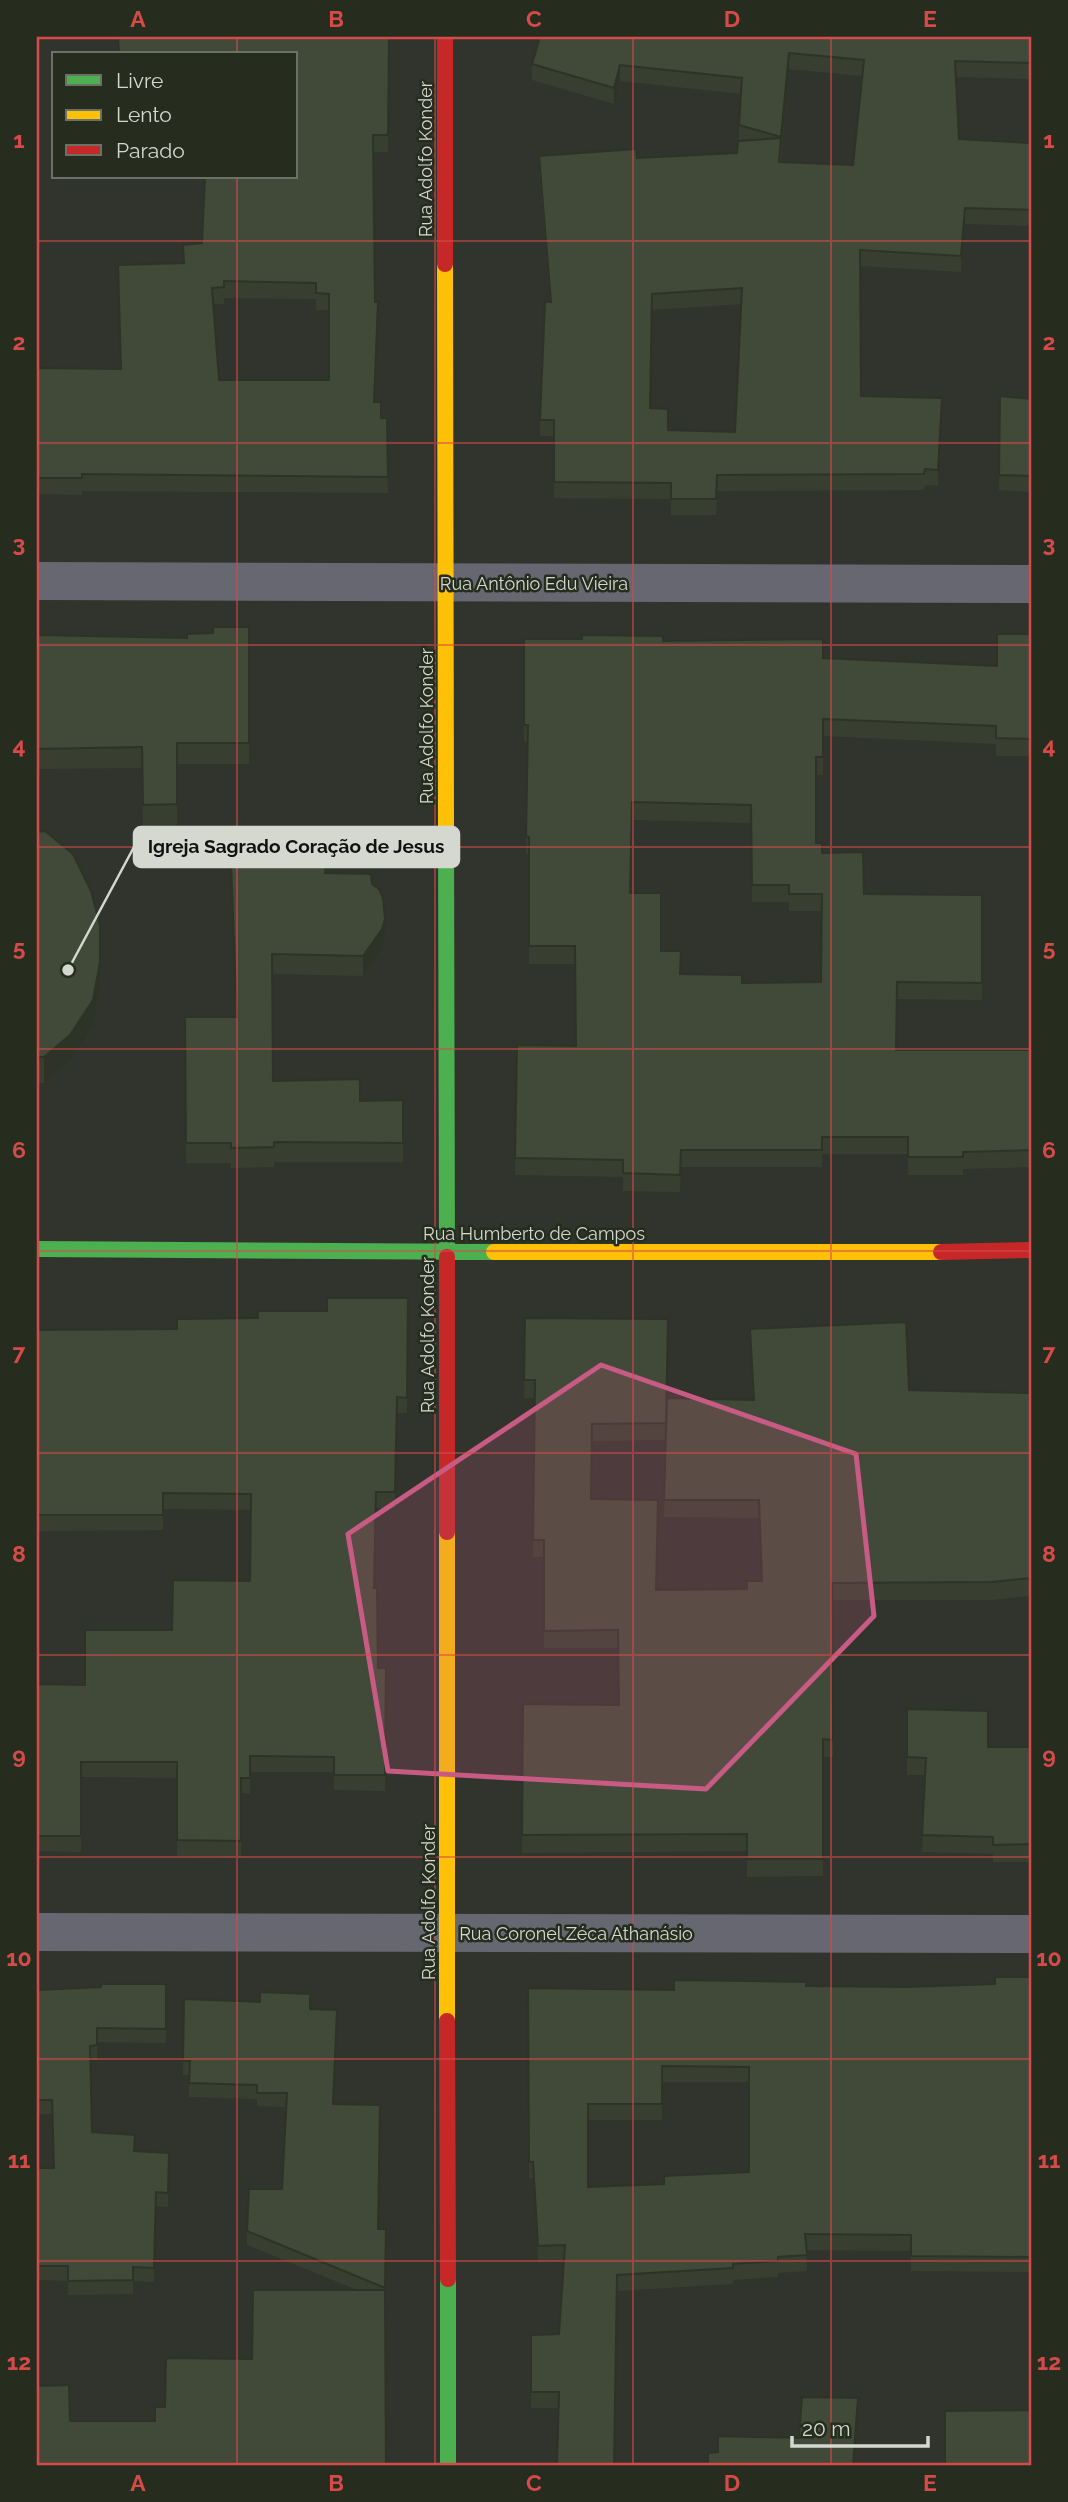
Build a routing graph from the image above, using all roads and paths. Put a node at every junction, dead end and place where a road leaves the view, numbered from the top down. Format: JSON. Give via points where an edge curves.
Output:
{"nodes":[{"id":1,"x":445,"y":37,"type":"edge"},
{"id":2,"x":37,"y":581,"type":"edge"},
{"id":3,"x":445,"y":583,"type":"junction"},
{"id":4,"x":1031,"y":584,"type":"edge"},
{"id":5,"x":37,"y":1249,"type":"edge"},
{"id":6,"x":1031,"y":1250,"type":"edge"},
{"id":7,"x":446,"y":1252,"type":"junction"},
{"id":8,"x":37,"y":1932,"type":"edge"},
{"id":9,"x":447,"y":1932,"type":"junction"},
{"id":10,"x":1031,"y":1934,"type":"edge"},
{"id":11,"x":448,"y":2465,"type":"edge"}],
"edges":[{"from":1,"to":3,"type":"street","name":"Rua Adolfo Konder"},
{"from":2,"to":3,"type":"street","name":"Rua Antônio Edu Vieira"},
{"from":3,"to":4,"type":"street","name":"Rua Antônio Edu Vieira"},
{"from":3,"to":7,"type":"street","name":"Rua Adolfo Konder"},
{"from":5,"to":7,"type":"street","name":"Rua Humberto de Campos"},
{"from":6,"to":7,"type":"street","name":"Rua Humberto de Campos","via":[[923,1254]]},
{"from":7,"to":9,"type":"street","name":"Rua Adolfo Konder"},
{"from":8,"to":9,"type":"street","name":"Rua Coronel Zéca Athanásio"},
{"from":9,"to":10,"type":"street","name":"Rua Coronel Zéca Athanásio"},
{"from":9,"to":11,"type":"street","name":"Rua Adolfo Konder"}]}
